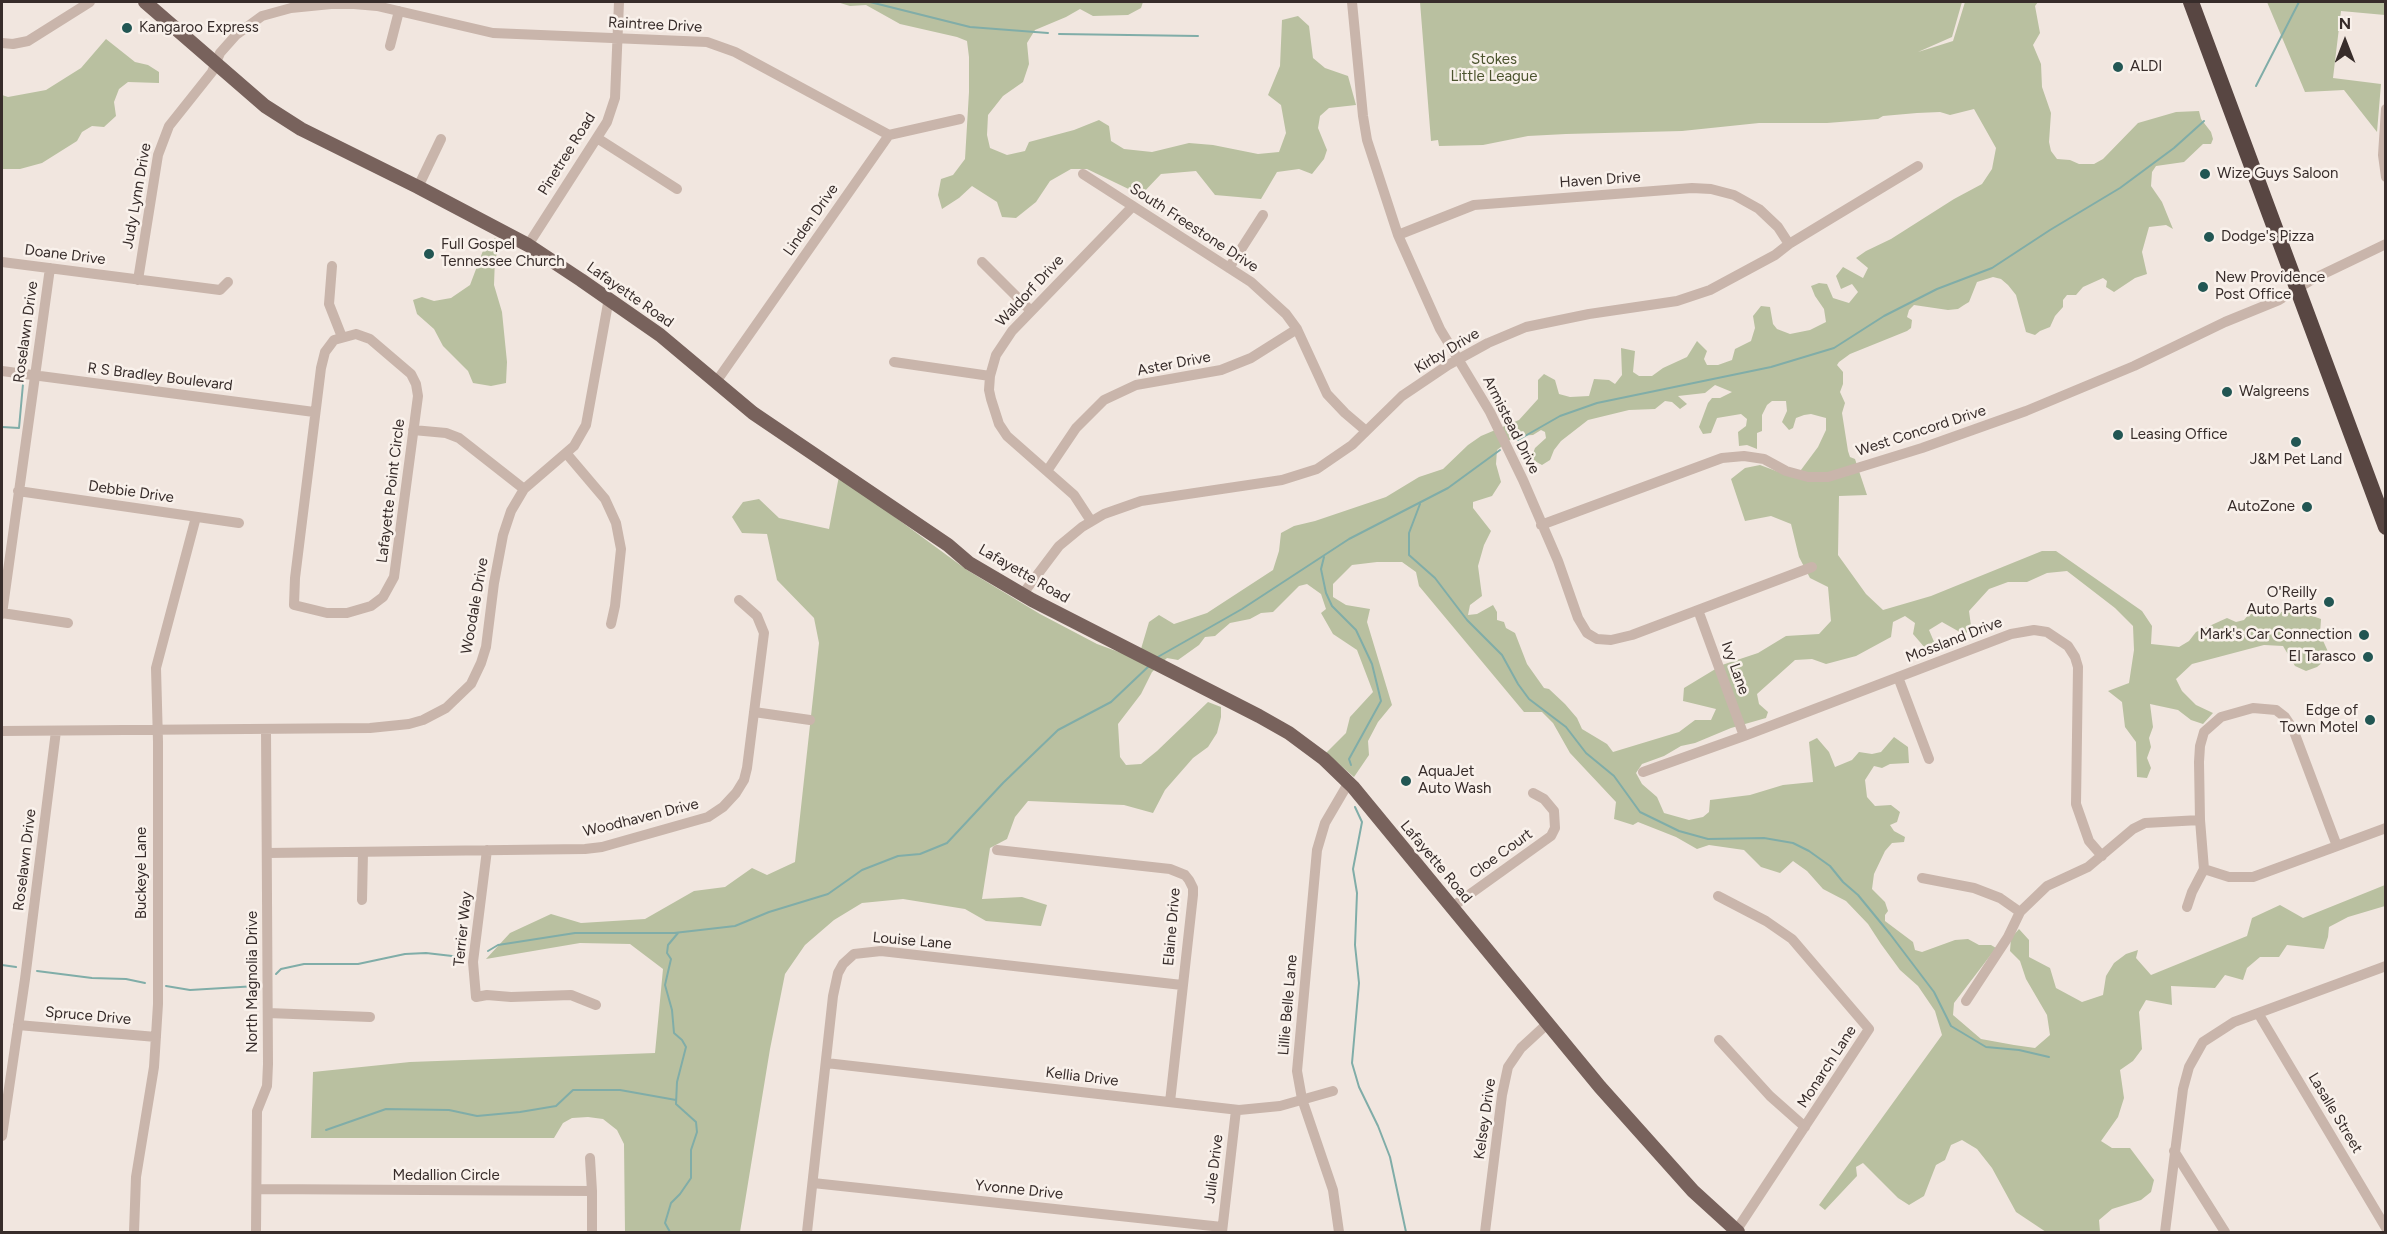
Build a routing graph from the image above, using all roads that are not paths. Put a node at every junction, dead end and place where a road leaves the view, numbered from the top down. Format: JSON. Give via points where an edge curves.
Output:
{"nodes":[{"id":1,"x":90,"y":2,"type":"edge"},
{"id":2,"x":145,"y":2,"type":"edge"},
{"id":3,"x":619,"y":2,"type":"edge"},
{"id":4,"x":1352,"y":2,"type":"edge"},
{"id":5,"x":2191,"y":2,"type":"edge"},
{"id":6,"x":399,"y":10,"type":"junction"},
{"id":7,"x":618,"y":38,"type":"junction"},
{"id":8,"x":2,"y":43,"type":"edge"},
{"id":9,"x":390,"y":46,"type":"dead end"},
{"id":10,"x":216,"y":63,"type":"junction"},
{"id":11,"x":2385,"y":109,"type":"edge"},
{"id":12,"x":960,"y":119,"type":"dead end"},
{"id":13,"x":889,"y":135,"type":"junction"},
{"id":14,"x":597,"y":138,"type":"junction"},
{"id":15,"x":441,"y":139,"type":"dead end"},
{"id":16,"x":1918,"y":166,"type":"dead end"},
{"id":17,"x":1083,"y":174,"type":"dead end"},
{"id":18,"x":2385,"y":177,"type":"edge"},
{"id":19,"x":418,"y":187,"type":"junction"},
{"id":20,"x":677,"y":189,"type":"dead end"},
{"id":21,"x":1132,"y":206,"type":"junction"},
{"id":22,"x":1263,"y":215,"type":"dead end"},
{"id":23,"x":1398,"y":235,"type":"junction"},
{"id":24,"x":1789,"y":244,"type":"junction"},
{"id":25,"x":2385,"y":244,"type":"edge"},
{"id":26,"x":528,"y":245,"type":"junction"},
{"id":27,"x":2,"y":262,"type":"edge"},
{"id":28,"x":982,"y":262,"type":"dead end"},
{"id":29,"x":332,"y":266,"type":"dead end"},
{"id":30,"x":50,"y":268,"type":"junction"},
{"id":31,"x":1229,"y":268,"type":"junction"},
{"id":32,"x":138,"y":280,"type":"junction"},
{"id":33,"x":228,"y":282,"type":"dead end"},
{"id":34,"x":2298,"y":289,"type":"junction"},
{"id":35,"x":609,"y":298,"type":"junction"},
{"id":36,"x":1031,"y":311,"type":"junction"},
{"id":37,"x":1297,"y":329,"type":"junction"},
{"id":38,"x":342,"y":337,"type":"junction"},
{"id":39,"x":1459,"y":359,"type":"junction"},
{"id":40,"x":894,"y":362,"type":"dead end"},
{"id":41,"x":2,"y":371,"type":"edge"},
{"id":42,"x":34,"y":376,"type":"junction"},
{"id":43,"x":990,"y":376,"type":"junction"},
{"id":44,"x":716,"y":382,"type":"junction"},
{"id":45,"x":314,"y":412,"type":"junction"},
{"id":46,"x":413,"y":430,"type":"junction"},
{"id":47,"x":1365,"y":430,"type":"junction"},
{"id":48,"x":566,"y":453,"type":"junction"},
{"id":49,"x":1047,"y":471,"type":"junction"},
{"id":50,"x":524,"y":489,"type":"junction"},
{"id":51,"x":18,"y":491,"type":"junction"},
{"id":52,"x":196,"y":517,"type":"junction"},
{"id":53,"x":1091,"y":520,"type":"junction"},
{"id":54,"x":239,"y":523,"type":"dead end"},
{"id":55,"x":1541,"y":525,"type":"junction"},
{"id":56,"x":2385,"y":527,"type":"edge"},
{"id":57,"x":1812,"y":567,"type":"dead end"},
{"id":58,"x":1022,"y":595,"type":"junction"},
{"id":59,"x":740,"y":600,"type":"dead end"},
{"id":60,"x":1698,"y":610,"type":"junction"},
{"id":61,"x":2,"y":614,"type":"edge"},
{"id":62,"x":68,"y":623,"type":"dead end"},
{"id":63,"x":610,"y":624,"type":"dead end"},
{"id":64,"x":1898,"y":677,"type":"junction"},
{"id":65,"x":754,"y":712,"type":"junction"},
{"id":66,"x":810,"y":720,"type":"dead end"},
{"id":67,"x":266,"y":729,"type":"junction"},
{"id":68,"x":2,"y":730,"type":"edge"},
{"id":69,"x":158,"y":730,"type":"junction"},
{"id":70,"x":56,"y":731,"type":"junction"},
{"id":71,"x":1744,"y":736,"type":"junction"},
{"id":72,"x":1929,"y":759,"type":"dead end"},
{"id":73,"x":1643,"y":772,"type":"dead end"},
{"id":74,"x":1349,"y":782,"type":"junction"},
{"id":75,"x":1533,"y":793,"type":"dead end"},
{"id":76,"x":2200,"y":820,"type":"junction"},
{"id":77,"x":2385,"y":828,"type":"edge"},
{"id":78,"x":2337,"y":846,"type":"junction"},
{"id":79,"x":487,"y":850,"type":"junction"},
{"id":80,"x":997,"y":850,"type":"dead end"},
{"id":81,"x":363,"y":852,"type":"junction"},
{"id":82,"x":267,"y":853,"type":"junction"},
{"id":83,"x":2102,"y":856,"type":"junction"},
{"id":84,"x":2204,"y":868,"type":"junction"},
{"id":85,"x":1922,"y":878,"type":"dead end"},
{"id":86,"x":1718,"y":896,"type":"dead end"},
{"id":87,"x":362,"y":900,"type":"dead end"},
{"id":88,"x":1452,"y":907,"type":"junction"},
{"id":89,"x":2187,"y":907,"type":"dead end"},
{"id":90,"x":2020,"y":912,"type":"junction"},
{"id":91,"x":2385,"y":966,"type":"edge"},
{"id":92,"x":1182,"y":985,"type":"junction"},
{"id":93,"x":1966,"y":1001,"type":"dead end"},
{"id":94,"x":596,"y":1005,"type":"dead end"},
{"id":95,"x":2258,"y":1012,"type":"junction"},
{"id":96,"x":268,"y":1013,"type":"junction"},
{"id":97,"x":370,"y":1017,"type":"dead end"},
{"id":98,"x":18,"y":1025,"type":"junction"},
{"id":99,"x":1546,"y":1025,"type":"junction"},
{"id":100,"x":156,"y":1037,"type":"junction"},
{"id":101,"x":1719,"y":1040,"type":"dead end"},
{"id":102,"x":826,"y":1063,"type":"junction"},
{"id":103,"x":1333,"y":1091,"type":"dead end"},
{"id":104,"x":1302,"y":1099,"type":"junction"},
{"id":105,"x":1170,"y":1102,"type":"junction"},
{"id":106,"x":1236,"y":1110,"type":"junction"},
{"id":107,"x":1805,"y":1128,"type":"junction"},
{"id":108,"x":2,"y":1136,"type":"edge"},
{"id":109,"x":2174,"y":1150,"type":"junction"},
{"id":110,"x":590,"y":1158,"type":"dead end"},
{"id":111,"x":813,"y":1183,"type":"junction"},
{"id":112,"x":257,"y":1189,"type":"junction"},
{"id":113,"x":592,"y":1191,"type":"junction"},
{"id":114,"x":2385,"y":1228,"type":"edge"},
{"id":115,"x":1222,"y":1230,"type":"edge"},
{"id":116,"x":1737,"y":1232,"type":"edge"},
{"id":117,"x":134,"y":1233,"type":"edge"},
{"id":118,"x":256,"y":1233,"type":"edge"},
{"id":119,"x":592,"y":1233,"type":"edge"},
{"id":120,"x":807,"y":1233,"type":"edge"},
{"id":121,"x":1339,"y":1233,"type":"edge"},
{"id":122,"x":1485,"y":1233,"type":"edge"},
{"id":123,"x":2165,"y":1233,"type":"edge"},
{"id":124,"x":2224,"y":1233,"type":"edge"}],
"edges":[{"from":1,"to":8,"type":"street","via":[[28,42]]},
{"from":2,"to":10,"type":"main road","name":"Lafayette Road"},
{"from":3,"to":7,"type":"street","name":"Pinetree Road"},
{"from":4,"to":23,"type":"street","name":"Armistead Drive","via":[[1367,140]]},
{"from":5,"to":34,"type":"highway"},
{"from":6,"to":7,"type":"street","name":"Raintree Drive","via":[[493,33]]},
{"from":6,"to":9,"type":"street"},
{"from":6,"to":10,"type":"street","name":"Raintree Drive","via":[[331,4],[278,11],[262,16],[242,30],[220,53]]},
{"from":7,"to":13,"type":"street","name":"Raintree Drive","via":[[707,42],[723,47]]},
{"from":7,"to":14,"type":"street","name":"Pinetree Road","via":[[615,98]]},
{"from":10,"to":19,"type":"main road","name":"Lafayette Road","via":[[265,106],[302,129]]},
{"from":10,"to":32,"type":"street","name":"Judy Lynn Drive","via":[[169,126],[161,143]]},
{"from":11,"to":18,"type":"street"},
{"from":12,"to":13,"type":"street"},
{"from":13,"to":44,"type":"street","name":"Linden Drive"},
{"from":14,"to":20,"type":"street"},
{"from":14,"to":26,"type":"street","name":"Pinetree Road"},
{"from":15,"to":19,"type":"street"},
{"from":16,"to":24,"type":"street","name":"Kirby Drive"},
{"from":17,"to":21,"type":"street","name":"South Freestone Drive"},
{"from":19,"to":26,"type":"main road","name":"Lafayette Road"},
{"from":21,"to":31,"type":"street","name":"South Freestone Drive"},
{"from":21,"to":36,"type":"street","name":"Waldorf Drive"},
{"from":22,"to":31,"type":"street"},
{"from":23,"to":24,"type":"street","name":"Haven Drive","via":[[1474,205],[1692,188],[1734,195],[1759,209]]},
{"from":23,"to":39,"type":"street","name":"Armistead Drive","via":[[1431,311]]},
{"from":24,"to":39,"type":"street","name":"Kirby Drive","via":[[1710,290],[1669,303],[1526,327]]},
{"from":25,"to":34,"type":"street","name":"West Concord Drive"},
{"from":26,"to":35,"type":"main road","name":"Lafayette Road"},
{"from":27,"to":30,"type":"street","name":"Doane Drive"},
{"from":28,"to":36,"type":"street"},
{"from":29,"to":38,"type":"street","via":[[329,304]]},
{"from":30,"to":32,"type":"street","name":"Doane Drive"},
{"from":30,"to":42,"type":"street","name":"Roselawn Drive"},
{"from":31,"to":37,"type":"street","name":"South Freestone Drive","via":[[1286,314]]},
{"from":32,"to":33,"type":"street","name":"Doane Drive","via":[[219,290]]},
{"from":34,"to":55,"type":"street","name":"West Concord Drive","via":[[2134,366],[2021,413],[1922,448],[1828,477],[1786,471],[1764,459],[1722,458]]},
{"from":34,"to":56,"type":"highway"},
{"from":35,"to":44,"type":"main road","name":"Lafayette Road"},
{"from":35,"to":48,"type":"street","name":"Woodale Drive","via":[[586,425]]},
{"from":36,"to":43,"type":"street","name":"Waldorf Drive","via":[[1003,343]]},
{"from":37,"to":47,"type":"street","name":"South Freestone Drive","via":[[1328,394]]},
{"from":37,"to":49,"type":"street","name":"Aster Drive","via":[[1251,358],[1221,370],[1136,385],[1104,400],[1076,428]]},
{"from":38,"to":45,"type":"street","name":"Lafayette Point Circle","via":[[334,340],[325,352]]},
{"from":38,"to":46,"type":"street","name":"Lafayette Point Circle","via":[[356,334],[370,339],[411,374],[418,396]]},
{"from":39,"to":47,"type":"street","name":"Kirby Drive","via":[[1402,396]]},
{"from":39,"to":55,"type":"street","name":"Armistead Drive","via":[[1490,412]]},
{"from":40,"to":43,"type":"street"},
{"from":41,"to":42,"type":"street","name":"R S Bradley Boulevard"},
{"from":42,"to":45,"type":"street","name":"R S Bradley Boulevard"},
{"from":42,"to":51,"type":"street","name":"Roselawn Drive"},
{"from":43,"to":49,"type":"street","name":"Waldorf Drive","via":[[989,390],[999,424],[1013,442]]},
{"from":44,"to":58,"type":"main road","name":"Lafayette Road","via":[[753,413],[948,544],[969,563]]},
{"from":45,"to":46,"type":"street","name":"Lafayette Point Circle","via":[[294,605],[327,614],[371,606],[392,583]]},
{"from":46,"to":50,"type":"street","via":[[459,438]]},
{"from":47,"to":53,"type":"street","name":"Kirby Drive","via":[[1335,458],[1301,475],[1141,501]]},
{"from":48,"to":50,"type":"street","name":"Woodale Drive"},
{"from":48,"to":63,"type":"street","via":[[605,499],[616,523],[621,549]]},
{"from":49,"to":53,"type":"street","name":"Waldorf Drive","via":[[1074,495]]},
{"from":50,"to":67,"type":"street","name":"Woodale Drive","via":[[506,523],[486,647],[477,674],[464,692],[436,714],[409,724]]},
{"from":51,"to":52,"type":"street","name":"Debbie Drive"},
{"from":51,"to":61,"type":"street","name":"Roselawn Drive"},
{"from":52,"to":54,"type":"street","name":"Debbie Drive"},
{"from":52,"to":69,"type":"street","name":"Buckeye Lane","via":[[157,657]]},
{"from":53,"to":58,"type":"street","name":"Kirby Drive","via":[[1059,546]]},
{"from":55,"to":60,"type":"street","name":"Armistead Drive","via":[[1578,618],[1587,633],[1597,639],[1632,635]]},
{"from":57,"to":60,"type":"street","name":"Armistead Drive"},
{"from":58,"to":74,"type":"main road","name":"Lafayette Road","via":[[1289,733]]},
{"from":59,"to":65,"type":"street","name":"Woodhaven Drive","via":[[757,616],[764,633]]},
{"from":60,"to":71,"type":"street","name":"Ivy Lane"},
{"from":61,"to":62,"type":"street"},
{"from":64,"to":71,"type":"street","name":"Mossland Drive"},
{"from":64,"to":72,"type":"street"},
{"from":64,"to":83,"type":"street","name":"Mossland Drive","via":[[2023,631],[2047,632],[2058,638],[2075,657],[2078,667],[2076,804],[2089,841]]},
{"from":65,"to":66,"type":"street"},
{"from":65,"to":79,"type":"street","name":"Woodhaven Drive","via":[[744,780],[729,801],[708,817],[602,847]]},
{"from":67,"to":69,"type":"street","name":"Woodale Drive"},
{"from":67,"to":82,"type":"street","name":"North Magnolia Drive"},
{"from":68,"to":70,"type":"street","name":"Woodale Drive"},
{"from":69,"to":70,"type":"street","name":"Woodale Drive"},
{"from":69,"to":100,"type":"street","name":"Buckeye Lane"},
{"from":70,"to":98,"type":"street","name":"Roselawn Drive"},
{"from":71,"to":73,"type":"street","name":"Mossland Drive"},
{"from":74,"to":88,"type":"main road","name":"Lafayette Road"},
{"from":74,"to":104,"type":"street","name":"Lillie Belle Lane","via":[[1325,823],[1317,850],[1298,1043],[1297,1076]]},
{"from":75,"to":88,"type":"street","name":"Cloe Court","via":[[1554,811],[1555,828],[1551,836]]},
{"from":76,"to":78,"type":"street","via":[[2200,746],[2204,732],[2213,722],[2232,713],[2267,708],[2285,717],[2293,729]]},
{"from":76,"to":83,"type":"street","via":[[2145,824],[2133,829]]},
{"from":76,"to":84,"type":"street"},
{"from":77,"to":78,"type":"street"},
{"from":78,"to":84,"type":"street","via":[[2253,877],[2229,877]]},
{"from":79,"to":81,"type":"street","name":"Woodhaven Drive"},
{"from":79,"to":94,"type":"street","name":"Terrier Way","via":[[473,962],[476,997],[571,995]]},
{"from":80,"to":92,"type":"street","name":"Elaine Drive","via":[[1170,869],[1185,875],[1193,895]]},
{"from":81,"to":82,"type":"street","name":"Woodhaven Drive"},
{"from":81,"to":87,"type":"street"},
{"from":82,"to":96,"type":"street","name":"North Magnolia Drive"},
{"from":83,"to":90,"type":"street","via":[[2047,886]]},
{"from":84,"to":89,"type":"street"},
{"from":85,"to":90,"type":"street","via":[[1974,888],[2000,898]]},
{"from":86,"to":107,"type":"street","name":"Monarch Lane","via":[[1792,939],[1869,1029]]},
{"from":88,"to":99,"type":"main road","name":"Lafayette Road"},
{"from":90,"to":93,"type":"street"},
{"from":91,"to":95,"type":"street"},
{"from":92,"to":102,"type":"street","name":"Louise Lane","via":[[878,950],[861,952],[849,958],[838,973]]},
{"from":92,"to":105,"type":"street","name":"Elaine Drive"},
{"from":95,"to":109,"type":"street","via":[[2221,1028],[2197,1050],[2188,1067]]},
{"from":95,"to":114,"type":"street","name":"Lasalle Street"},
{"from":96,"to":97,"type":"street"},
{"from":96,"to":112,"type":"street","name":"North Magnolia Drive","via":[[267,1086],[257,1112]]},
{"from":98,"to":100,"type":"street","name":"Spruce Drive"},
{"from":98,"to":108,"type":"street","name":"Roselawn Drive"},
{"from":99,"to":116,"type":"main road","name":"Lafayette Road","via":[[1693,1191]]},
{"from":99,"to":122,"type":"street","name":"Kelsey Drive","via":[[1521,1048],[1508,1067]]},
{"from":100,"to":117,"type":"street","name":"Buckeye Lane","via":[[136,1177]]},
{"from":101,"to":107,"type":"street"},
{"from":102,"to":105,"type":"street","name":"Kellia Drive"},
{"from":102,"to":111,"type":"street","name":"Louise Lane"},
{"from":103,"to":104,"type":"street","name":"Kellia Drive"},
{"from":104,"to":106,"type":"street","name":"Kellia Drive","via":[[1270,1108]]},
{"from":104,"to":121,"type":"street","name":"Lillie Belle Lane","via":[[1333,1190]]},
{"from":105,"to":106,"type":"street","name":"Kellia Drive"},
{"from":106,"to":115,"type":"street","name":"Julie Drive"},
{"from":107,"to":116,"type":"street","name":"Monarch Lane"},
{"from":109,"to":123,"type":"street"},
{"from":109,"to":124,"type":"street"},
{"from":110,"to":113,"type":"street"},
{"from":111,"to":115,"type":"street","name":"Yvonne Drive"},
{"from":111,"to":120,"type":"street","name":"Louise Lane"},
{"from":112,"to":113,"type":"street","name":"Medallion Circle"},
{"from":112,"to":118,"type":"street","name":"North Magnolia Drive"},
{"from":113,"to":119,"type":"street"}]}
